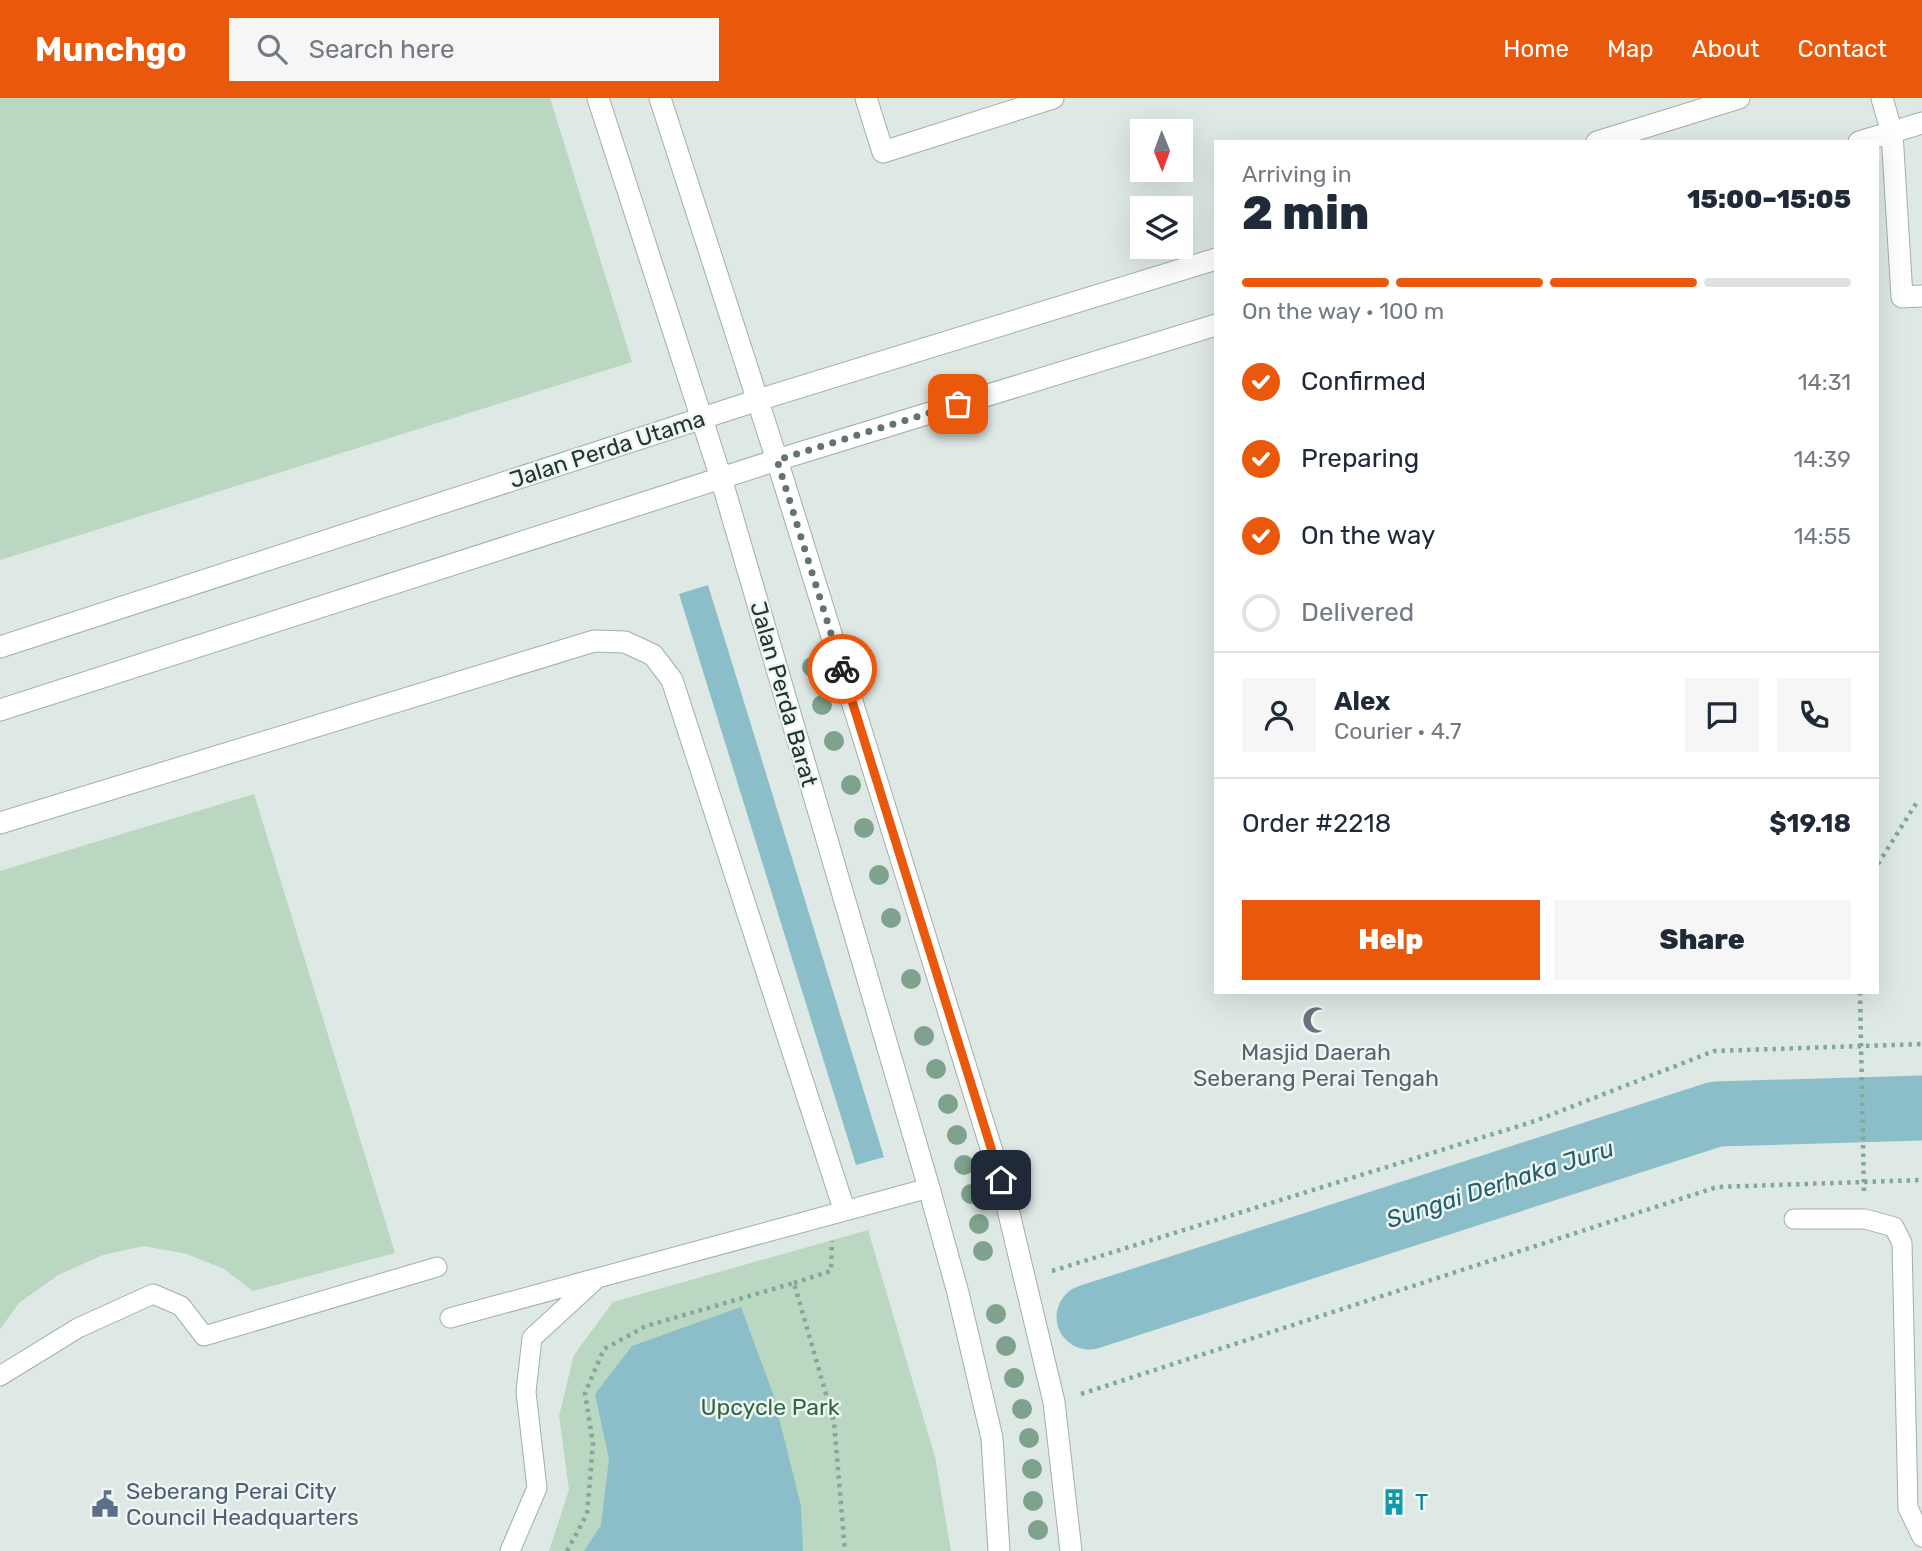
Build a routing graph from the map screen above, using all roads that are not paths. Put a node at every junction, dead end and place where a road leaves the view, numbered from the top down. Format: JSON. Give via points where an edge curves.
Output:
{"nodes":[{"id":1,"x":597,"y":98,"type":"edge"},
{"id":2,"x":660,"y":98,"type":"edge"},
{"id":3,"x":866,"y":98,"type":"edge"},
{"id":4,"x":1051,"y":98,"type":"edge"},
{"id":5,"x":1739,"y":98,"type":"edge"},
{"id":6,"x":1882,"y":98,"type":"edge"},
{"id":7,"x":1922,"y":122,"type":"edge"},
{"id":8,"x":1892,"y":133,"type":"junction"},
{"id":9,"x":1603,"y":140,"type":"edge"},
{"id":10,"x":1866,"y":140,"type":"edge"},
{"id":11,"x":1214,"y":260,"type":"edge"},
{"id":12,"x":1922,"y":296,"type":"edge"},
{"id":13,"x":1214,"y":326,"type":"edge"},
{"id":14,"x":758,"y":400,"type":"junction"},
{"id":15,"x":701,"y":418,"type":"junction"},
{"id":16,"x":777,"y":460,"type":"junction"},
{"id":17,"x":721,"y":478,"type":"junction"},
{"id":18,"x":0,"y":646,"type":"edge"},
{"id":19,"x":0,"y":710,"type":"edge"},
{"id":20,"x":0,"y":823,"type":"edge"},
{"id":21,"x":929,"y":1188,"type":"junction"},
{"id":22,"x":839,"y":1211,"type":"junction"},
{"id":23,"x":1794,"y":1219,"type":"dead end"},
{"id":24,"x":437,"y":1267,"type":"dead end"},
{"id":25,"x":597,"y":1279,"type":"junction"},
{"id":26,"x":450,"y":1318,"type":"dead end"},
{"id":27,"x":0,"y":1376,"type":"edge"},
{"id":28,"x":1922,"y":1537,"type":"edge"},
{"id":29,"x":510,"y":1551,"type":"edge"},
{"id":30,"x":999,"y":1551,"type":"edge"},
{"id":31,"x":1071,"y":1551,"type":"edge"}],
"edges":[{"from":1,"to":15,"type":"street","name":"Jalan Perda Barat"},
{"from":2,"to":14,"type":"street"},
{"from":3,"to":4,"type":"street","via":[[883,152]]},
{"from":5,"to":9,"type":"street"},
{"from":6,"to":8,"type":"street"},
{"from":7,"to":8,"type":"street"},
{"from":8,"to":10,"type":"street"},
{"from":8,"to":12,"type":"street","via":[[1902,297]]},
{"from":11,"to":14,"type":"street","name":"Jalan Perda Utama"},
{"from":13,"to":16,"type":"street"},
{"from":14,"to":15,"type":"street","name":"Jalan Perda Utama"},
{"from":14,"to":16,"type":"street"},
{"from":15,"to":17,"type":"street","name":"Jalan Perda Barat"},
{"from":15,"to":18,"type":"street","name":"Jalan Perda Utama"},
{"from":16,"to":17,"type":"street"},
{"from":16,"to":31,"type":"street","via":[[1001,1180],[1054,1402]]},
{"from":17,"to":19,"type":"street"},
{"from":17,"to":21,"type":"street","name":"Jalan Perda Barat"},
{"from":20,"to":22,"type":"street","via":[[594,641],[625,642],[644,650],[672,680]]},
{"from":21,"to":22,"type":"lane"},
{"from":21,"to":30,"type":"street","name":"Jalan Perda Barat","via":[[992,1438]]},
{"from":22,"to":25,"type":"lane"},
{"from":23,"to":28,"type":"lane","via":[[1865,1219],[1894,1227],[1902,1243],[1908,1508]]},
{"from":24,"to":27,"type":"lane","via":[[204,1336],[181,1306],[153,1294],[78,1328]]},
{"from":25,"to":26,"type":"lane"},
{"from":25,"to":29,"type":"lane","via":[[532,1338],[526,1392],[537,1488]]}]}
